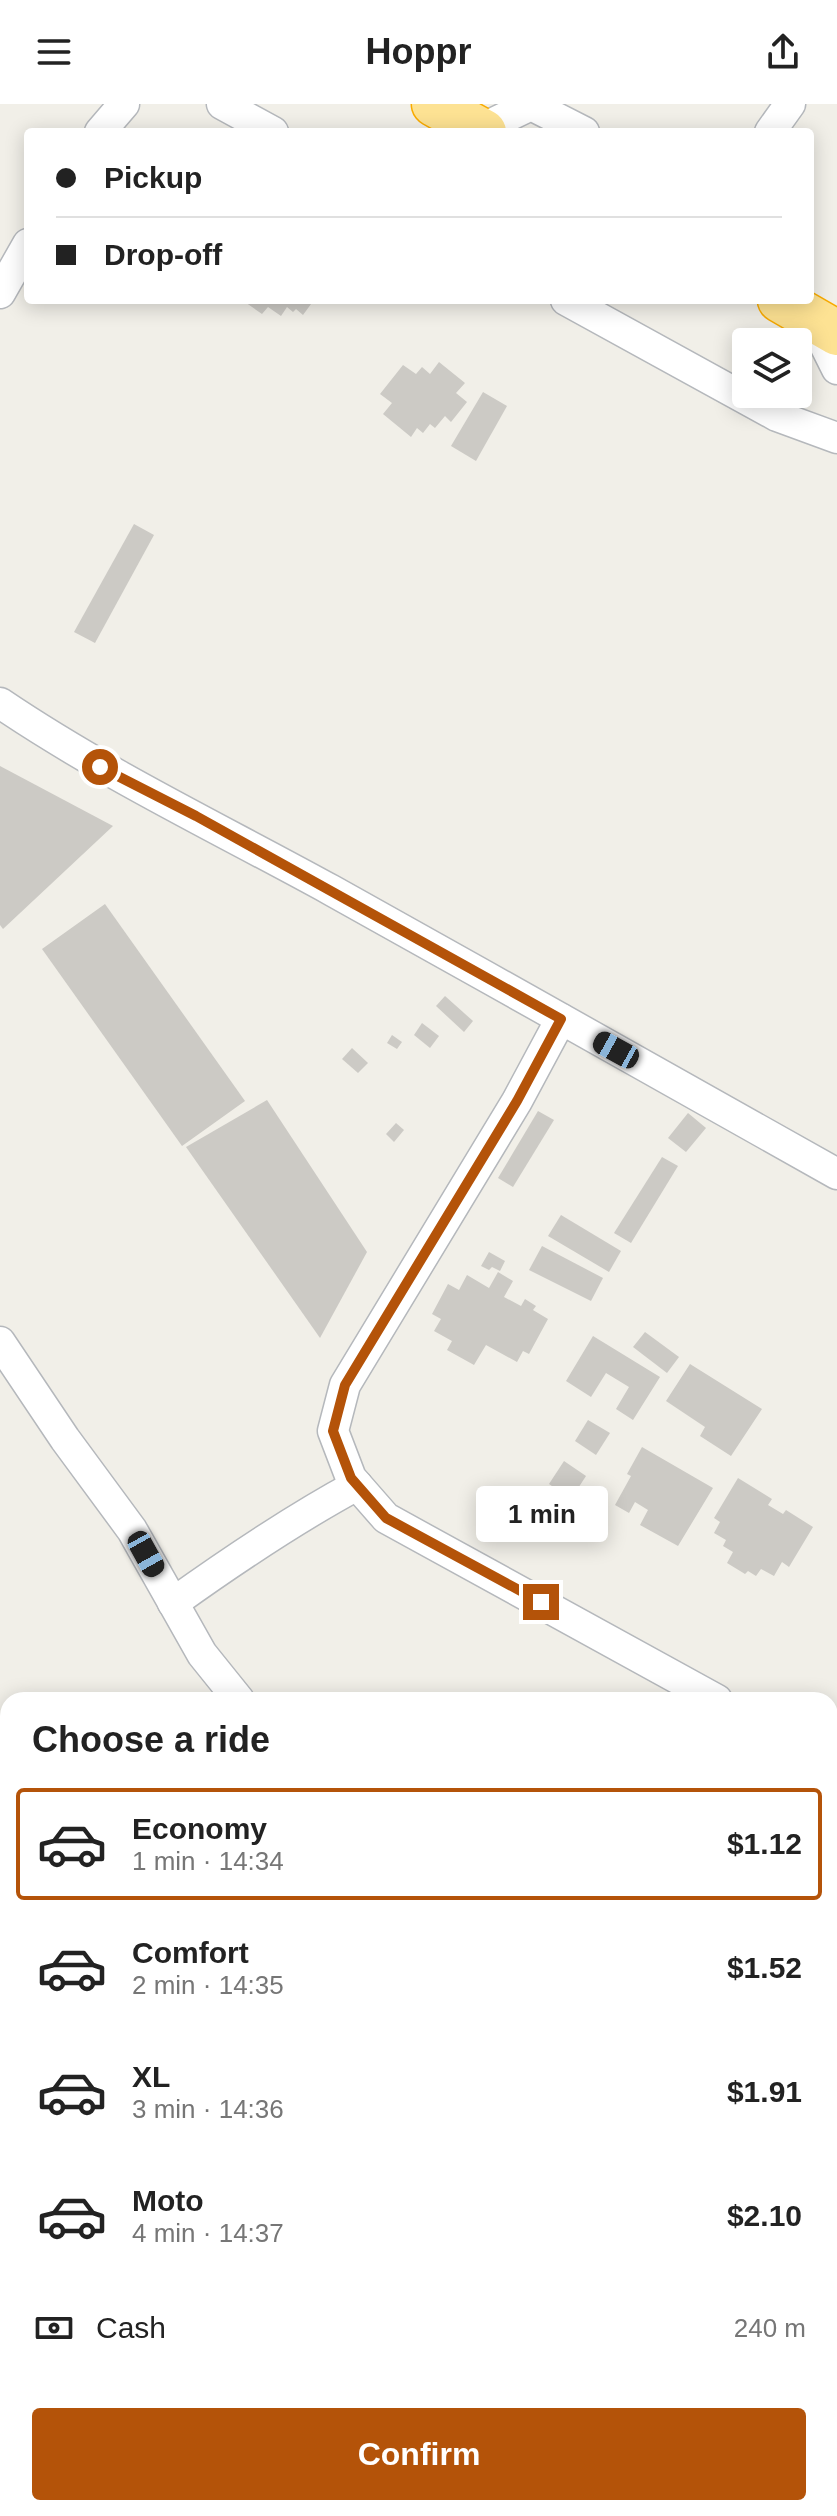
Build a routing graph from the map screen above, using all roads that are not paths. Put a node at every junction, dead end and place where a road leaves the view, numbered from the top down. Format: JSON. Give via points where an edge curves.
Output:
{"nodes":[{"id":1,"x":124,"y":104,"type":"edge"},
{"id":2,"x":222,"y":104,"type":"edge"},
{"id":3,"x":434,"y":104,"type":"edge"},
{"id":4,"x":790,"y":104,"type":"edge"},
{"id":5,"x":103,"y":128,"type":"edge"},
{"id":6,"x":266,"y":128,"type":"edge"},
{"id":7,"x":475,"y":128,"type":"edge"},
{"id":8,"x":486,"y":128,"type":"edge"},
{"id":9,"x":576,"y":128,"type":"edge"},
{"id":10,"x":773,"y":128,"type":"edge"},
{"id":11,"x":24,"y":251,"type":"edge"},
{"id":12,"x":0,"y":293,"type":"edge"},
{"id":13,"x":573,"y":304,"type":"edge"},
{"id":14,"x":809,"y":317,"type":"edge"},
{"id":15,"x":837,"y":369,"type":"edge"},
{"id":16,"x":837,"y":438,"type":"edge"},
{"id":17,"x":0,"y":703,"type":"edge"},
{"id":18,"x":561,"y":1019,"type":"junction"},
{"id":19,"x":837,"y":1174,"type":"edge"},
{"id":20,"x":0,"y":1342,"type":"edge"},
{"id":21,"x":357,"y":1485,"type":"junction"},
{"id":22,"x":173,"y":1603,"type":"junction"},
{"id":23,"x":233,"y":1692,"type":"edge"},
{"id":24,"x":702,"y":1692,"type":"edge"}],
"edges":[{"from":1,"to":5,"type":"street"},
{"from":2,"to":6,"type":"street"},
{"from":3,"to":7,"type":"highway"},
{"from":4,"to":10,"type":"street"},
{"from":8,"to":9,"type":"street","via":[[531,105]]},
{"from":11,"to":12,"type":"street"},
{"from":13,"to":16,"type":"street","via":[[777,416]]},
{"from":14,"to":15,"type":"street"},
{"from":17,"to":18,"type":"street","via":[[100,767]]},
{"from":18,"to":19,"type":"street"},
{"from":18,"to":21,"type":"street","via":[[345,1385],[333,1431]]},
{"from":20,"to":22,"type":"street","via":[[132,1530]]},
{"from":21,"to":22,"type":"street","via":[[305,1513]]},
{"from":21,"to":24,"type":"street","via":[[386,1518]]},
{"from":22,"to":23,"type":"street","via":[[202,1654]]}]}
